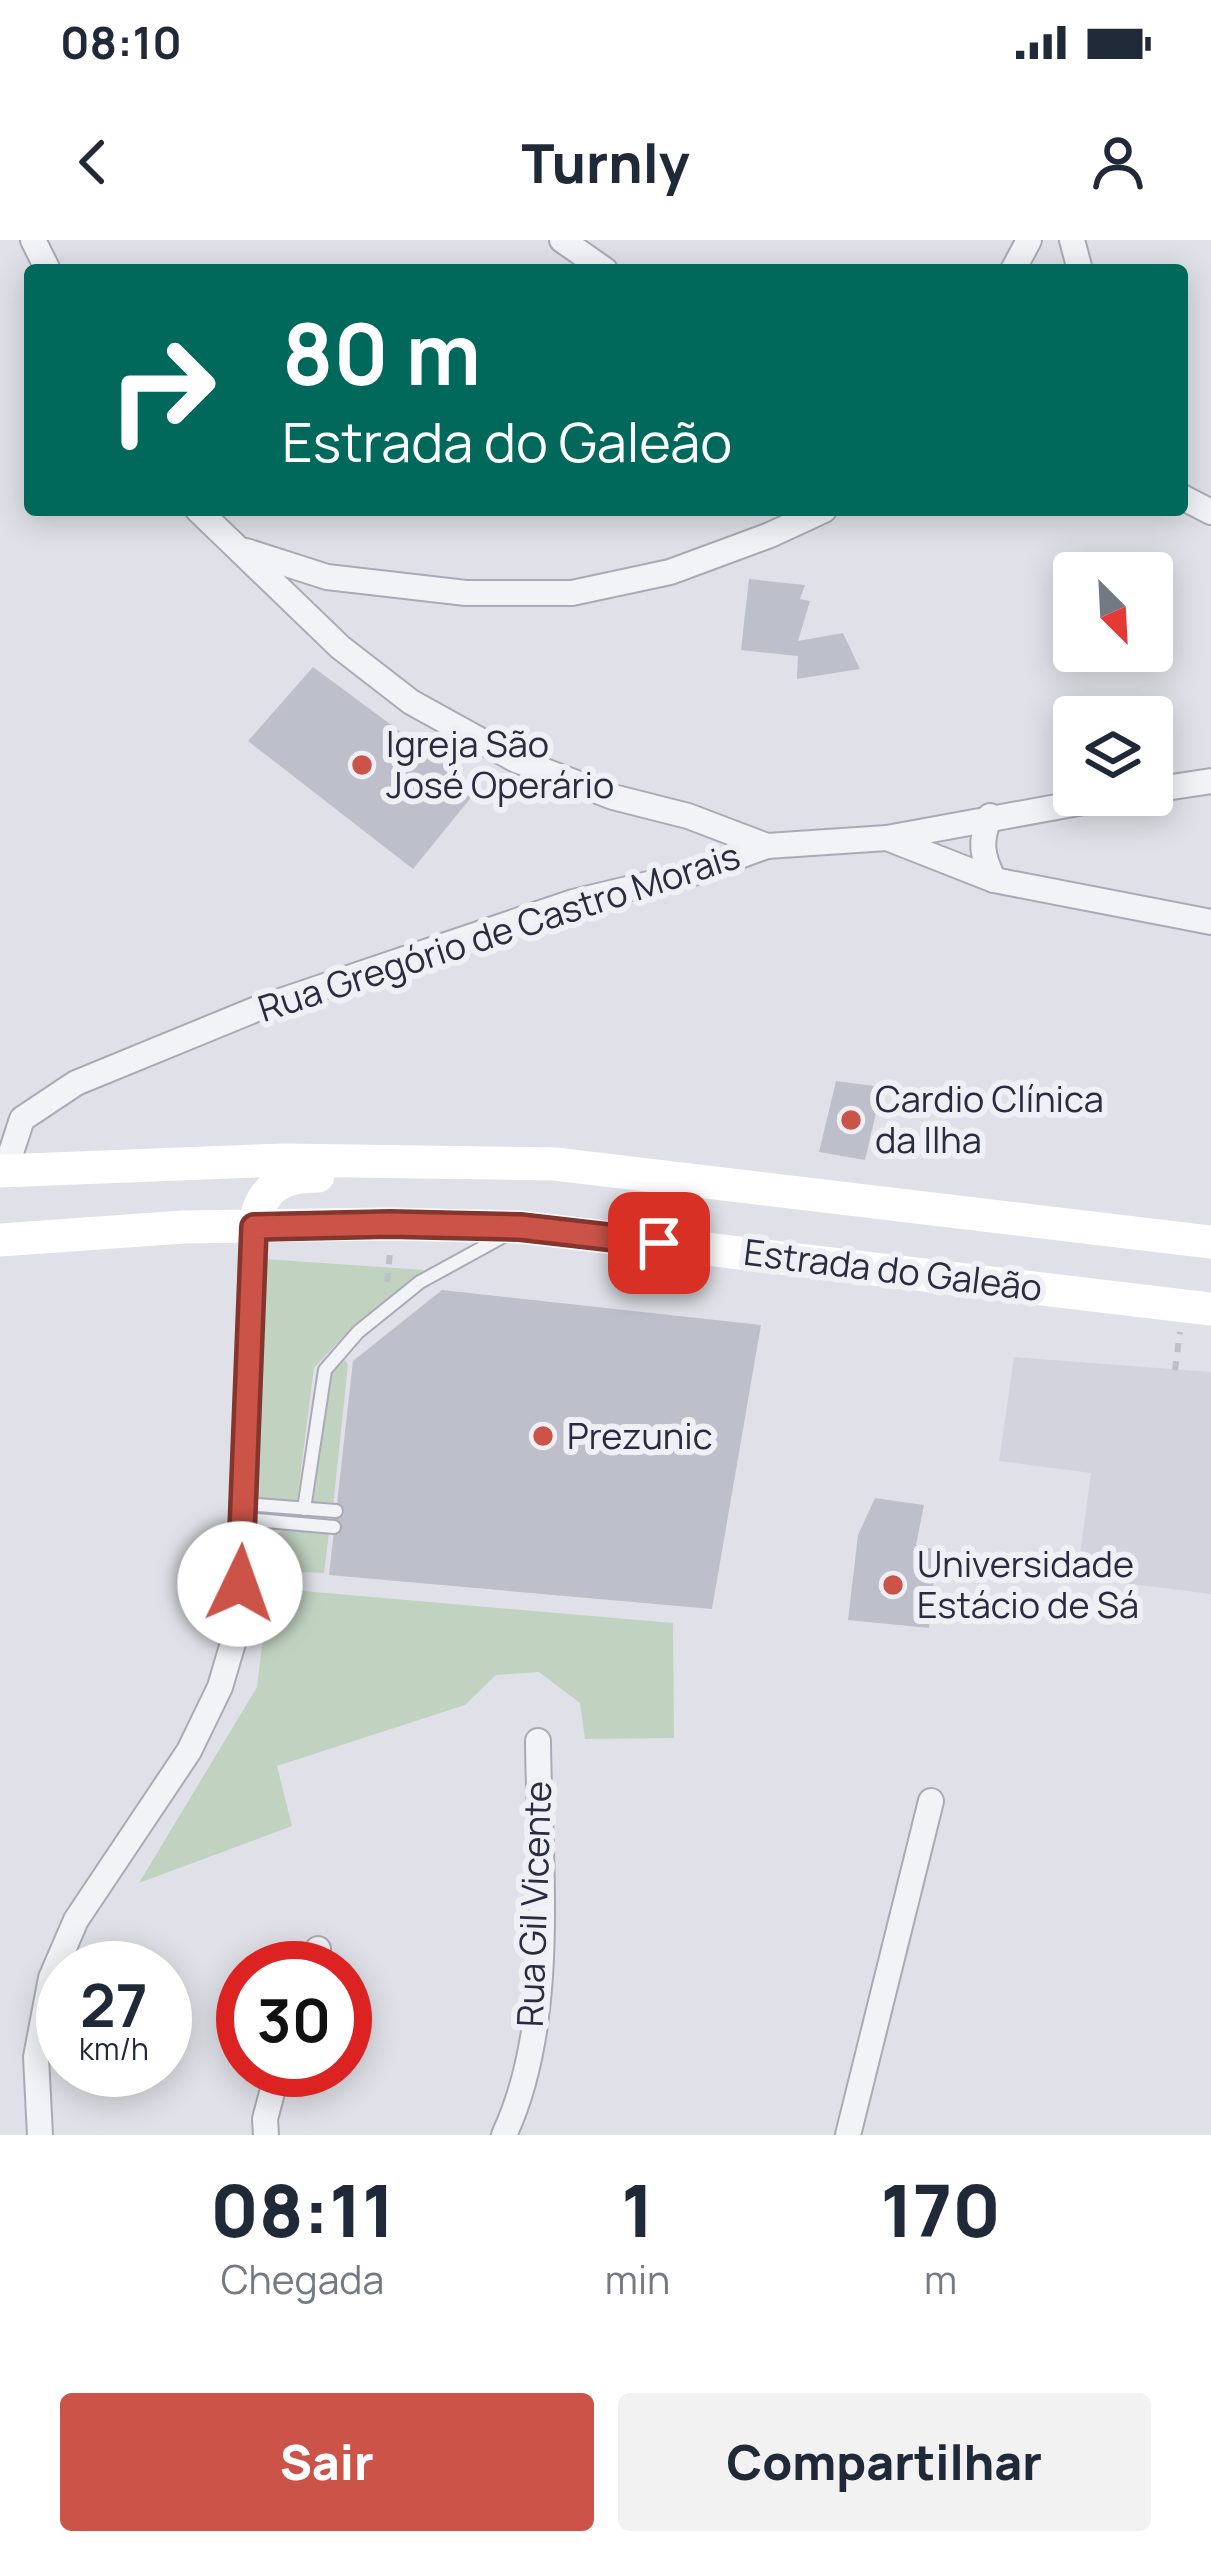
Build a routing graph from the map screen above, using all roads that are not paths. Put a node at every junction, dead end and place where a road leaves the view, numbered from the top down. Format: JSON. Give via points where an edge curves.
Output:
{"nodes":[{"id":1,"x":562,"y":240,"type":"edge"},
{"id":2,"x":596,"y":264,"type":"edge"},
{"id":3,"x":205,"y":516,"type":"edge"},
{"id":4,"x":809,"y":516,"type":"edge"},
{"id":5,"x":238,"y":548,"type":"junction"},
{"id":6,"x":1211,"y":781,"type":"edge"},
{"id":7,"x":1173,"y":787,"type":"edge"},
{"id":8,"x":1053,"y":806,"type":"edge"},
{"id":9,"x":688,"y":816,"type":"junction"},
{"id":10,"x":990,"y":816,"type":"junction"},
{"id":11,"x":887,"y":838,"type":"junction"},
{"id":12,"x":766,"y":846,"type":"junction"},
{"id":13,"x":690,"y":874,"type":"junction"},
{"id":14,"x":994,"y":880,"type":"junction"},
{"id":15,"x":1211,"y":922,"type":"edge"},
{"id":16,"x":555,"y":1164,"type":"junction"},
{"id":17,"x":3,"y":1171,"type":"edge"},
{"id":18,"x":254,"y":1227,"type":"junction"},
{"id":19,"x":520,"y":1227,"type":"junction"},
{"id":20,"x":0,"y":1240,"type":"edge"},
{"id":21,"x":1211,"y":1242,"type":"edge"},
{"id":22,"x":1211,"y":1309,"type":"edge"},
{"id":23,"x":304,"y":1509,"type":"junction"},
{"id":24,"x":336,"y":1511,"type":"dead end"},
{"id":25,"x":243,"y":1512,"type":"junction"},
{"id":26,"x":334,"y":1527,"type":"dead end"},
{"id":27,"x":538,"y":1741,"type":"dead end"},
{"id":28,"x":931,"y":1801,"type":"dead end"},
{"id":29,"x":273,"y":2097,"type":"edge"},
{"id":30,"x":40,"y":2135,"type":"edge"},
{"id":31,"x":266,"y":2135,"type":"edge"},
{"id":32,"x":504,"y":2135,"type":"edge"},
{"id":33,"x":848,"y":2135,"type":"edge"}],
"edges":[{"from":1,"to":2,"type":"street"},
{"from":3,"to":5,"type":"street"},
{"from":4,"to":5,"type":"street","via":[[670,572],[572,593],[466,593],[327,577]]},
{"from":5,"to":9,"type":"street","via":[[340,647],[411,702],[516,760]]},
{"from":6,"to":7,"type":"street"},
{"from":8,"to":10,"type":"street","name":"Rua Gregório de Castro Morais"},
{"from":9,"to":12,"type":"street"},
{"from":9,"to":13,"type":"street","via":[[700,850]]},
{"from":10,"to":11,"type":"street","name":"Rua Gregório de Castro Morais"},
{"from":10,"to":14,"type":"street","via":[[982,857]]},
{"from":11,"to":12,"type":"street","name":"Rua Gregório de Castro Morais"},
{"from":11,"to":14,"type":"street"},
{"from":12,"to":13,"type":"street","name":"Rua Gregório de Castro Morais"},
{"from":13,"to":17,"type":"street","name":"Rua Gregório de Castro Morais","via":[[573,902],[146,1052],[76,1083],[22,1119]]},
{"from":14,"to":15,"type":"street"},
{"from":16,"to":17,"type":"main road","name":"Estrada do Galeão","via":[[282,1160]]},
{"from":16,"to":18,"type":"main road","via":[[460,1178],[304,1176],[281,1181],[261,1198]]},
{"from":16,"to":21,"type":"main road","name":"Estrada do Galeão"},
{"from":18,"to":19,"type":"main road","name":"Estrada do Galeão"},
{"from":18,"to":20,"type":"main road","name":"Estrada do Galeão"},
{"from":18,"to":25,"type":"street"},
{"from":19,"to":22,"type":"main road","name":"Estrada do Galeão"},
{"from":19,"to":23,"type":"lane","via":[[420,1282],[325,1370]]},
{"from":23,"to":24,"type":"lane"},
{"from":23,"to":25,"type":"lane"},
{"from":25,"to":26,"type":"lane"},
{"from":25,"to":30,"type":"street","via":[[235,1636],[220,1687],[189,1751],[76,1921],[51,1978],[36,2057]]},
{"from":27,"to":32,"type":"street","name":"Rua Gil Vicente","via":[[539,1985],[528,2060]]},
{"from":28,"to":33,"type":"street"},
{"from":29,"to":31,"type":"street"}]}
